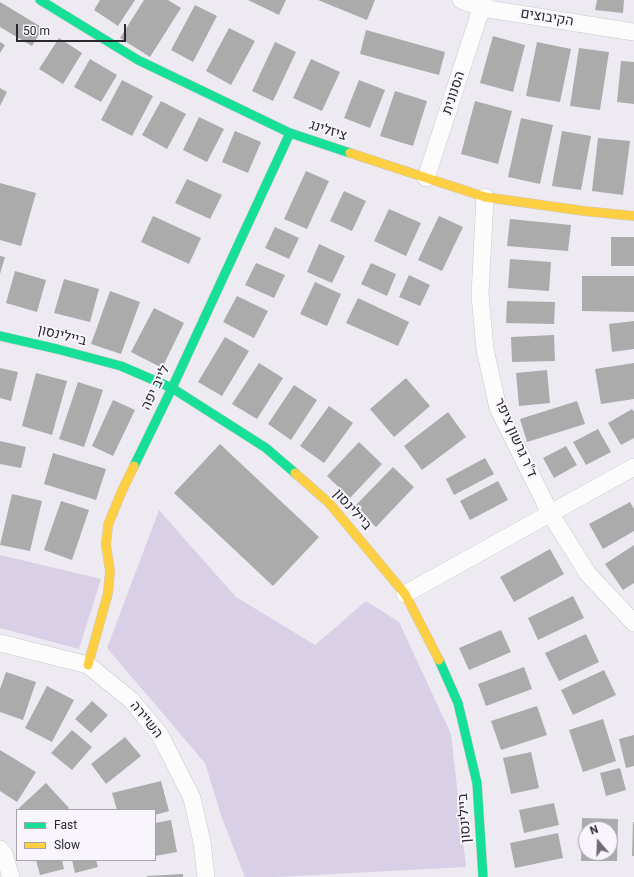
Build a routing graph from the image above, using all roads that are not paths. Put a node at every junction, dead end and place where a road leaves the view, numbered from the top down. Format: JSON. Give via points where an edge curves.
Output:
{"nodes":[{"id":1,"x":40,"y":0,"type":"edge"},
{"id":2,"x":461,"y":0,"type":"edge"},
{"id":3,"x":483,"y":4,"type":"edge"},
{"id":4,"x":634,"y":32,"type":"edge"},
{"id":5,"x":290,"y":133,"type":"junction"},
{"id":6,"x":426,"y":178,"type":"junction"},
{"id":7,"x":485,"y":197,"type":"junction"},
{"id":8,"x":634,"y":216,"type":"edge"},
{"id":9,"x":0,"y":336,"type":"edge"},
{"id":10,"x":172,"y":388,"type":"junction"},
{"id":11,"x":634,"y":467,"type":"edge"},
{"id":12,"x":550,"y":514,"type":"junction"},
{"id":13,"x":405,"y":594,"type":"junction"},
{"id":14,"x":634,"y":623,"type":"edge"},
{"id":15,"x":0,"y":643,"type":"edge"},
{"id":16,"x":88,"y":665,"type":"junction"},
{"id":17,"x":0,"y":849,"type":"edge"},
{"id":18,"x":11,"y":877,"type":"edge"},
{"id":19,"x":206,"y":877,"type":"edge"},
{"id":20,"x":483,"y":877,"type":"edge"}],
"edges":[{"from":1,"to":5,"type":"street","name":"ציזלינג","via":[[138,60]]},
{"from":2,"to":3,"type":"street","name":"הקיבוצים"},
{"from":3,"to":4,"type":"street","name":"הקיבוצים"},
{"from":3,"to":6,"type":"street","name":"הסנונית"},
{"from":5,"to":6,"type":"street","name":"ציזלינג"},
{"from":5,"to":10,"type":"street","name":"לייב יפה"},
{"from":6,"to":7,"type":"street","name":"ציזלינג"},
{"from":7,"to":8,"type":"street","name":"ציזלינג"},
{"from":7,"to":12,"type":"street","name":"ד\"ר גרשון ציפר","via":[[480,295],[485,349],[498,408]]},
{"from":9,"to":10,"type":"street","name":"ביילינסון","via":[[121,366]]},
{"from":10,"to":13,"type":"street","name":"ביילינסון","via":[[266,448],[329,503]]},
{"from":10,"to":16,"type":"street","name":"לייב יפה","via":[[108,525],[108,594]]},
{"from":11,"to":12,"type":"street"},
{"from":12,"to":13,"type":"street"},
{"from":12,"to":14,"type":"street","name":"ד\"ר גרשון ציפר","via":[[588,574]]},
{"from":13,"to":20,"type":"street","name":"ביילינסון","via":[[458,703],[477,783]]},
{"from":15,"to":16,"type":"street","name":"השיירה"},
{"from":16,"to":19,"type":"street","name":"השיירה","via":[[131,700],[160,735],[192,798],[202,842]]},
{"from":17,"to":18,"type":"street"}]}
